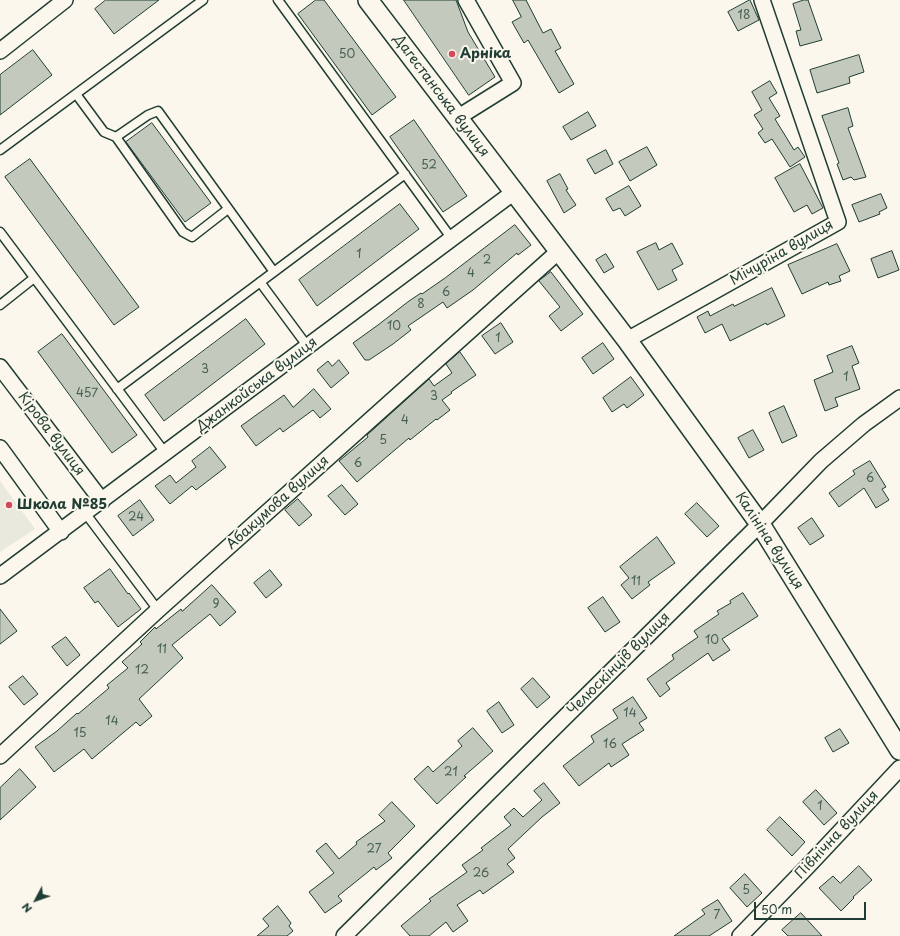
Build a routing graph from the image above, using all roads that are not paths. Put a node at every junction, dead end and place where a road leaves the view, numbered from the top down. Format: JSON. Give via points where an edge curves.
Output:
{"nodes":[{"id":1,"x":65,"y":0,"type":"edge"},
{"id":2,"x":203,"y":0,"type":"edge"},
{"id":3,"x":278,"y":0,"type":"edge"},
{"id":4,"x":368,"y":0,"type":"edge"},
{"id":5,"x":466,"y":0,"type":"edge"},
{"id":6,"x":762,"y":0,"type":"edge"},
{"id":7,"x":0,"y":51,"type":"edge"},
{"id":8,"x":76,"y":94,"type":"junction"},
{"id":9,"x":456,"y":118,"type":"junction"},
{"id":10,"x":116,"y":136,"type":"junction"},
{"id":11,"x":0,"y":150,"type":"edge"},
{"id":12,"x":405,"y":174,"type":"junction"},
{"id":13,"x":514,"y":192,"type":"junction"},
{"id":14,"x":228,"y":209,"type":"junction"},
{"id":15,"x":0,"y":232,"type":"edge"},
{"id":16,"x":452,"y":238,"type":"junction"},
{"id":17,"x":559,"y":251,"type":"junction"},
{"id":18,"x":274,"y":272,"type":"junction"},
{"id":19,"x":34,"y":278,"type":"junction"},
{"id":20,"x":260,"y":282,"type":"junction"},
{"id":21,"x":0,"y":305,"type":"edge"},
{"id":22,"x":627,"y":340,"type":"junction"},
{"id":23,"x":308,"y":347,"type":"junction"},
{"id":24,"x":0,"y":367,"type":"edge"},
{"id":25,"x":117,"y":389,"type":"junction"},
{"id":26,"x":900,"y":398,"type":"edge"},
{"id":27,"x":0,"y":448,"type":"edge"},
{"id":28,"x":166,"y":454,"type":"junction"},
{"id":29,"x":102,"y":501,"type":"junction"},
{"id":30,"x":86,"y":514,"type":"junction"},
{"id":31,"x":760,"y":524,"type":"junction"},
{"id":32,"x":61,"y":532,"type":"junction"},
{"id":33,"x":0,"y":576,"type":"edge"},
{"id":34,"x":158,"y":610,"type":"junction"},
{"id":35,"x":900,"y":750,"type":"edge"},
{"id":36,"x":0,"y":756,"type":"edge"},
{"id":37,"x":900,"y":768,"type":"edge"},
{"id":38,"x":344,"y":936,"type":"edge"},
{"id":39,"x":740,"y":936,"type":"edge"}],
"edges":[{"from":1,"to":7,"type":"street"},
{"from":2,"to":8,"type":"lane"},
{"from":3,"to":12,"type":"lane"},
{"from":4,"to":9,"type":"street","name":"Дагестанська вулиця"},
{"from":5,"to":9,"type":"street","via":[[513,83]]},
{"from":6,"to":22,"type":"street","name":"Мічуріна вулиця","via":[[838,222]]},
{"from":8,"to":10,"type":"lane","via":[[104,132]]},
{"from":8,"to":11,"type":"lane"},
{"from":9,"to":13,"type":"street","name":"Дагестанська вулиця"},
{"from":10,"to":14,"type":"lane","via":[[158,111]]},
{"from":10,"to":14,"type":"lane","via":[[183,232],[192,237]]},
{"from":12,"to":16,"type":"lane"},
{"from":12,"to":18,"type":"lane"},
{"from":13,"to":16,"type":"street","name":"Джанкойська вулиця"},
{"from":13,"to":17,"type":"street","name":"Дагестанська вулиця"},
{"from":14,"to":18,"type":"lane"},
{"from":15,"to":19,"type":"lane"},
{"from":16,"to":23,"type":"street","name":"Джанкойська вулиця"},
{"from":17,"to":22,"type":"street","name":"Калініна вулиця"},
{"from":17,"to":34,"type":"street","name":"Абакумова вулиця"},
{"from":18,"to":20,"type":"lane"},
{"from":19,"to":21,"type":"lane"},
{"from":19,"to":25,"type":"lane"},
{"from":20,"to":23,"type":"lane"},
{"from":20,"to":25,"type":"lane"},
{"from":22,"to":31,"type":"street","name":"Калініна вулиця"},
{"from":23,"to":28,"type":"street","name":"Джанкойська вулиця"},
{"from":24,"to":29,"type":"street","name":"Кірова вулиця"},
{"from":25,"to":28,"type":"lane"},
{"from":26,"to":31,"type":"street","name":"Челюскінців вулиця","via":[[864,424],[821,461]]},
{"from":27,"to":32,"type":"street"},
{"from":28,"to":29,"type":"street","name":"Джанкойська вулиця"},
{"from":29,"to":30,"type":"street","name":"Джанкойська вулиця"},
{"from":30,"to":32,"type":"street","name":"Джанкойська вулиця"},
{"from":30,"to":34,"type":"lane"},
{"from":31,"to":35,"type":"street","name":"Калініна вулиця"},
{"from":31,"to":38,"type":"street","name":"Челюскінців вулиця"},
{"from":32,"to":33,"type":"street","name":"Джанкойська вулиця"},
{"from":34,"to":36,"type":"street","name":"Абакумова вулиця"},
{"from":37,"to":39,"type":"street","name":"Північна вулиця"}]}
